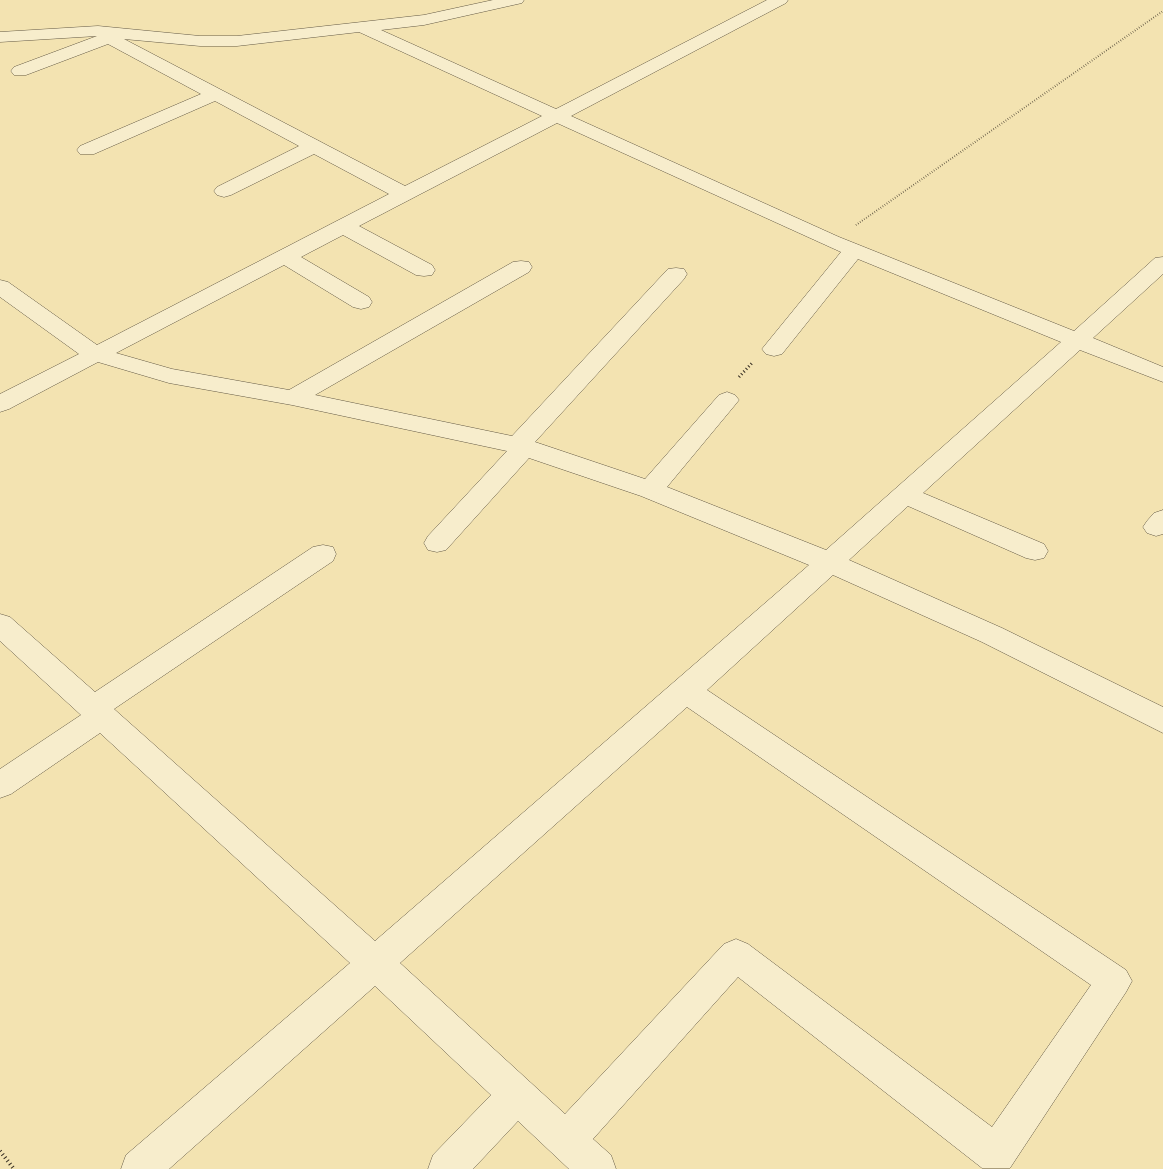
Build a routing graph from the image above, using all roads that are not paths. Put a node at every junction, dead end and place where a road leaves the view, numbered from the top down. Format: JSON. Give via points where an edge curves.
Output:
{"nodes":[{"id":1,"x":516,"y":0,"type":"edge"},
{"id":2,"x":780,"y":0,"type":"edge"},
{"id":3,"x":363,"y":28,"type":"junction"},
{"id":4,"x":104,"y":34,"type":"junction"},
{"id":5,"x":0,"y":37,"type":"edge"},
{"id":6,"x":20,"y":71,"type":"dead end"},
{"id":7,"x":216,"y":94,"type":"junction"},
{"id":8,"x":556,"y":116,"type":"junction"},
{"id":9,"x":314,"y":146,"type":"junction"},
{"id":10,"x":87,"y":150,"type":"dead end"},
{"id":11,"x":224,"y":191,"type":"dead end"},
{"id":12,"x":404,"y":194,"type":"junction"},
{"id":13,"x":343,"y":226,"type":"junction"},
{"id":14,"x":854,"y":250,"type":"junction"},
{"id":15,"x":284,"y":256,"type":"junction"},
{"id":16,"x":1163,"y":263,"type":"edge"},
{"id":17,"x":521,"y":267,"type":"dead end"},
{"id":18,"x":424,"y":270,"type":"dead end"},
{"id":19,"x":676,"y":274,"type":"dead end"},
{"id":20,"x":0,"y":287,"type":"edge"},
{"id":21,"x":361,"y":302,"type":"dead end"},
{"id":22,"x":1075,"y":341,"type":"junction"},
{"id":23,"x":774,"y":349,"type":"road end"},
{"id":24,"x":95,"y":354,"type":"junction"},
{"id":25,"x":1163,"y":375,"type":"edge"},
{"id":26,"x":292,"y":398,"type":"junction"},
{"id":27,"x":727,"y":400,"type":"road end"},
{"id":28,"x":0,"y":404,"type":"edge"},
{"id":29,"x":522,"y":446,"type":"junction"},
{"id":30,"x":650,"y":490,"type":"junction"},
{"id":31,"x":905,"y":495,"type":"junction"},
{"id":32,"x":437,"y":543,"type":"dead end"},
{"id":33,"x":1035,"y":551,"type":"dead end"},
{"id":34,"x":323,"y":554,"type":"dead end"},
{"id":35,"x":830,"y":563,"type":"junction"},
{"id":36,"x":1,"y":626,"type":"edge"},
{"id":37,"x":686,"y":691,"type":"junction"},
{"id":38,"x":97,"y":712,"type":"junction"},
{"id":39,"x":1163,"y":721,"type":"edge"},
{"id":40,"x":0,"y":784,"type":"edge"},
{"id":41,"x":374,"y":962,"type":"junction"},
{"id":42,"x":517,"y":1094,"type":"junction"},
{"id":43,"x":566,"y":1140,"type":"junction"},
{"id":44,"x":140,"y":1169,"type":"edge"},
{"id":45,"x":447,"y":1169,"type":"edge"},
{"id":46,"x":597,"y":1169,"type":"edge"}],
"edges":[{"from":1,"to":3,"type":"street","via":[[424,20]]},
{"from":2,"to":8,"type":"street"},
{"from":3,"to":4,"type":"street","via":[[236,41]]},
{"from":3,"to":8,"type":"street"},
{"from":4,"to":5,"type":"street","via":[[57,32]]},
{"from":4,"to":6,"type":"street"},
{"from":4,"to":7,"type":"street"},
{"from":7,"to":9,"type":"street"},
{"from":7,"to":10,"type":"street"},
{"from":8,"to":12,"type":"street"},
{"from":8,"to":14,"type":"street"},
{"from":9,"to":11,"type":"street"},
{"from":9,"to":12,"type":"street"},
{"from":12,"to":13,"type":"street"},
{"from":13,"to":15,"type":"street"},
{"from":13,"to":18,"type":"street"},
{"from":14,"to":22,"type":"street"},
{"from":14,"to":23,"type":"street"},
{"from":15,"to":21,"type":"street"},
{"from":15,"to":24,"type":"street"},
{"from":16,"to":22,"type":"street"},
{"from":17,"to":26,"type":"street"},
{"from":19,"to":29,"type":"street"},
{"from":20,"to":24,"type":"street"},
{"from":22,"to":25,"type":"street"},
{"from":22,"to":31,"type":"street"},
{"from":24,"to":26,"type":"street","via":[[169,376]]},
{"from":24,"to":28,"type":"street"},
{"from":26,"to":29,"type":"street"},
{"from":27,"to":30,"type":"street"},
{"from":29,"to":30,"type":"street"},
{"from":29,"to":32,"type":"street"},
{"from":30,"to":35,"type":"street"},
{"from":31,"to":33,"type":"street"},
{"from":31,"to":35,"type":"street"},
{"from":34,"to":38,"type":"street"},
{"from":35,"to":37,"type":"street"},
{"from":35,"to":39,"type":"street","via":[[992,635]]},
{"from":36,"to":38,"type":"street"},
{"from":37,"to":41,"type":"street"},
{"from":37,"to":43,"type":"street","via":[[1114,981],[996,1154],[736,955]]},
{"from":38,"to":40,"type":"street"},
{"from":38,"to":41,"type":"street"},
{"from":41,"to":42,"type":"street"},
{"from":41,"to":44,"type":"street"},
{"from":42,"to":43,"type":"street"},
{"from":42,"to":45,"type":"street"},
{"from":43,"to":46,"type":"street"}]}
